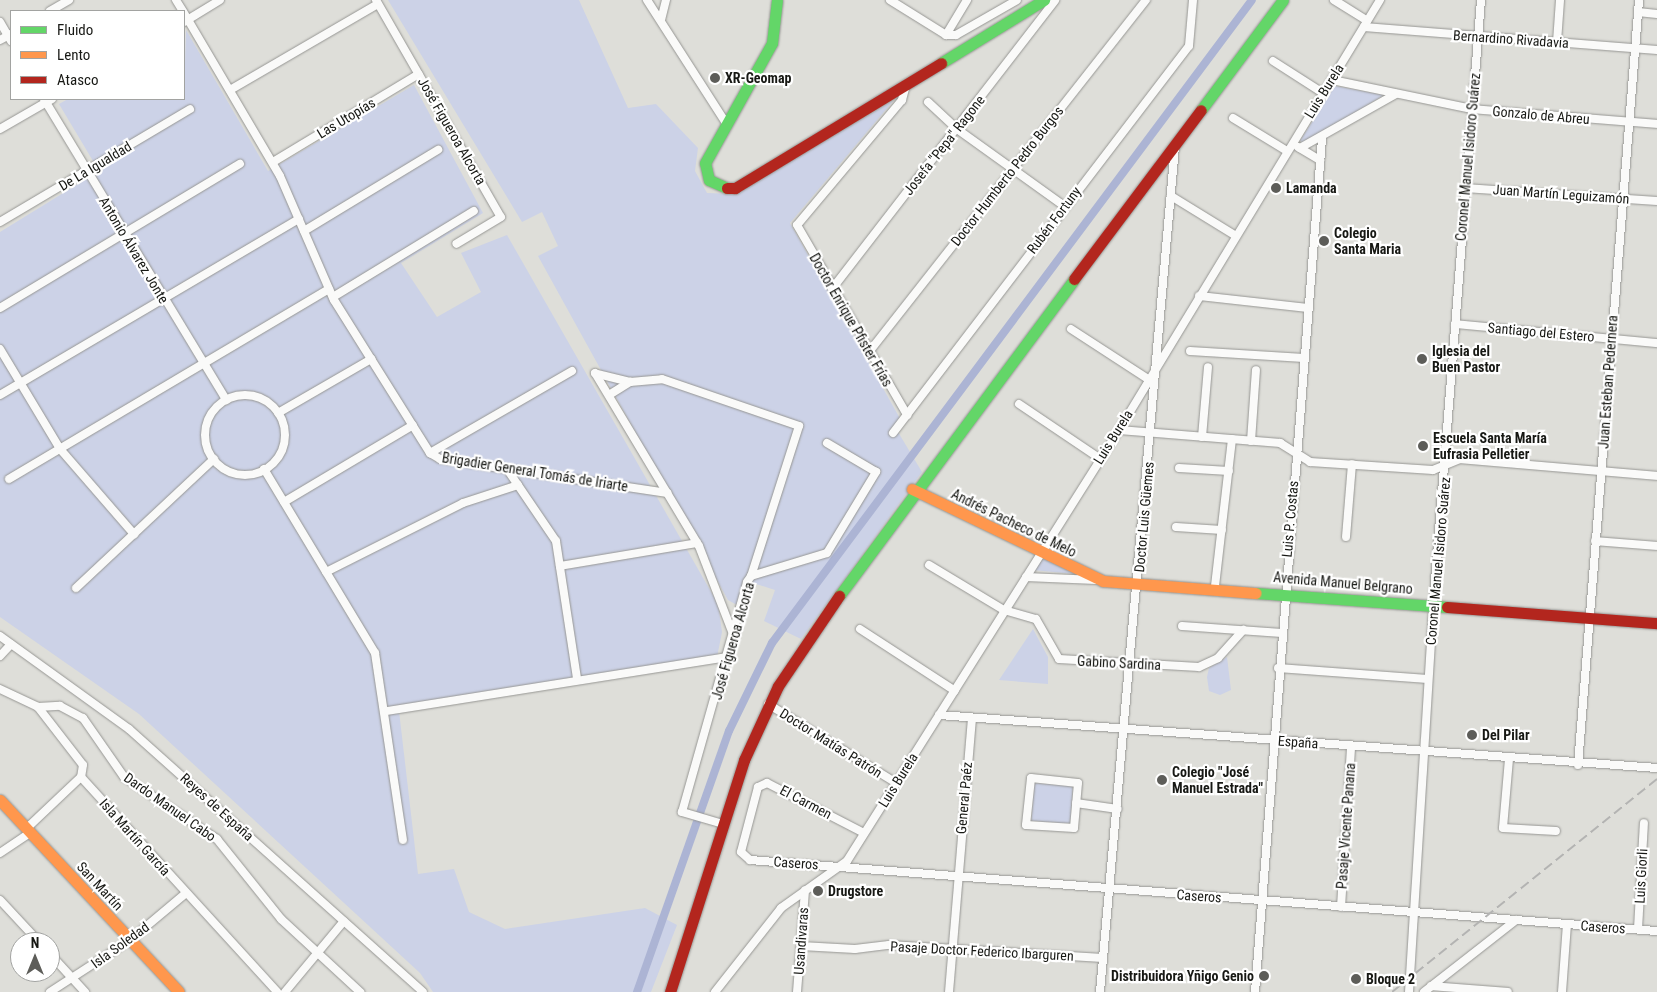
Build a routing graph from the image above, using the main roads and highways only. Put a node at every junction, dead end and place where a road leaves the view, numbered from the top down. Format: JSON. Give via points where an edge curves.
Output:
{"nodes":[{"id":1,"x":778,"y":0,"type":"edge"},
{"id":2,"x":1044,"y":0,"type":"edge"},
{"id":3,"x":1273,"y":0,"type":"edge"},
{"id":4,"x":1283,"y":0,"type":"edge"},
{"id":5,"x":914,"y":490,"type":"junction"},
{"id":6,"x":1103,"y":581,"type":"joint"},
{"id":7,"x":1657,"y":623,"type":"edge"},
{"id":8,"x":0,"y":800,"type":"edge"},
{"id":9,"x":721,"y":823,"type":"junction"},
{"id":10,"x":178,"y":992,"type":"edge"},
{"id":11,"x":664,"y":992,"type":"edge"},
{"id":12,"x":670,"y":992,"type":"edge"}],
"edges":[{"from":1,"to":2,"type":"main road","via":[[772,43],[708,152],[705,172],[716,186],[734,188]]},
{"from":3,"to":5,"type":"main road"},
{"from":4,"to":5,"type":"main road"},
{"from":5,"to":6,"type":"main road","name":"Andrés Pacheco de Melo"},
{"from":5,"to":9,"type":"main road","via":[[768,704]]},
{"from":5,"to":9,"type":"main road","via":[[814,623],[766,700]]},
{"from":6,"to":7,"type":"main road","name":"Avenida Manuel Belgrano","via":[[1215,586]]},
{"from":8,"to":10,"type":"main road","name":"San Martín"},
{"from":9,"to":11,"type":"main road"},
{"from":9,"to":12,"type":"main road"}]}
